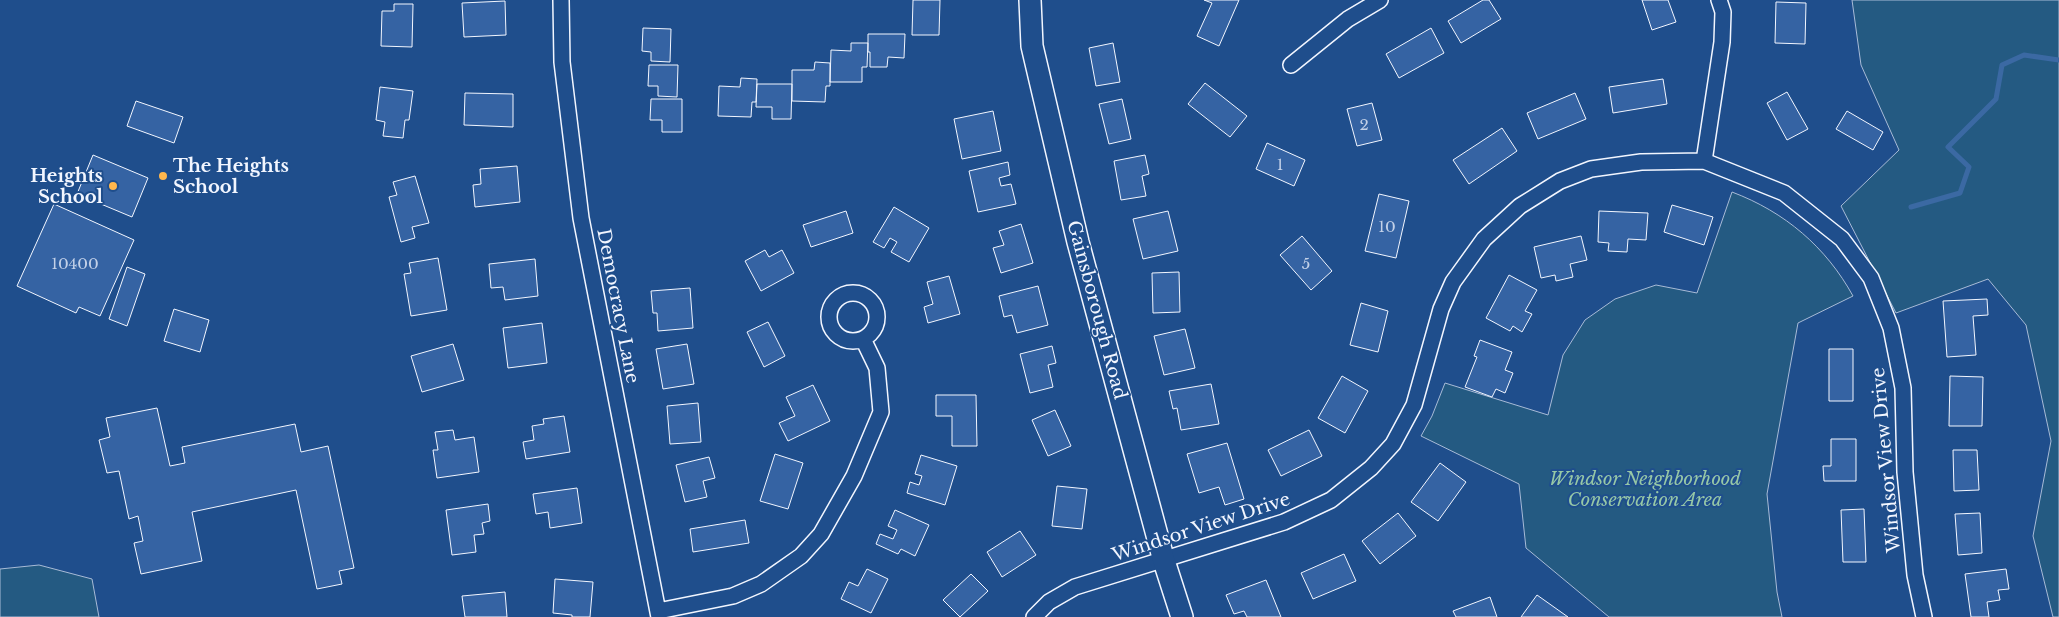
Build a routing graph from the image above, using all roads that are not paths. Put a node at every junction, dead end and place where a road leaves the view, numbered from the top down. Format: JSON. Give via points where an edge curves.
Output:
{"nodes":[{"id":1,"x":561,"y":0,"type":"edge"},
{"id":2,"x":1030,"y":0,"type":"edge"},
{"id":3,"x":1380,"y":0,"type":"edge"},
{"id":4,"x":1719,"y":0,"type":"edge"},
{"id":5,"x":1290,"y":64,"type":"dead end"},
{"id":6,"x":1704,"y":160,"type":"junction"},
{"id":7,"x":863,"y":339,"type":"dead end"},
{"id":8,"x":1164,"y":561,"type":"junction"},
{"id":9,"x":658,"y":614,"type":"edge"},
{"id":10,"x":1034,"y":617,"type":"edge"},
{"id":11,"x":1182,"y":617,"type":"edge"},
{"id":12,"x":1924,"y":617,"type":"edge"}],
"edges":[{"from":1,"to":9,"type":"street","name":"Democracy Lane","via":[[562,62],[582,218]]},
{"from":2,"to":8,"type":"street","name":"Gainsborough Road","via":[[1032,46],[1078,242]]},
{"from":3,"to":5,"type":"street","via":[[1348,19]]},
{"from":4,"to":6,"type":"street","via":[[1722,42]]},
{"from":6,"to":8,"type":"street","name":"Windsor View Drive","via":[[1641,162],[1591,169],[1560,181],[1520,206],[1484,239],[1453,282],[1441,309],[1414,405],[1393,444],[1371,468],[1331,500],[1284,522]]},
{"from":6,"to":12,"type":"street","name":"Windsor View Drive","via":[[1784,193],[1842,239],[1871,278],[1891,328],[1903,388],[1905,472],[1914,566]]},
{"from":7,"to":9,"type":"street","via":[[877,368],[881,412],[854,476],[821,534],[802,556],[761,584],[733,596]]},
{"from":8,"to":10,"type":"street","name":"Windsor View Drive","via":[[1075,587],[1049,602]]},
{"from":8,"to":11,"type":"street","name":"Gainsborough Road"}]}
